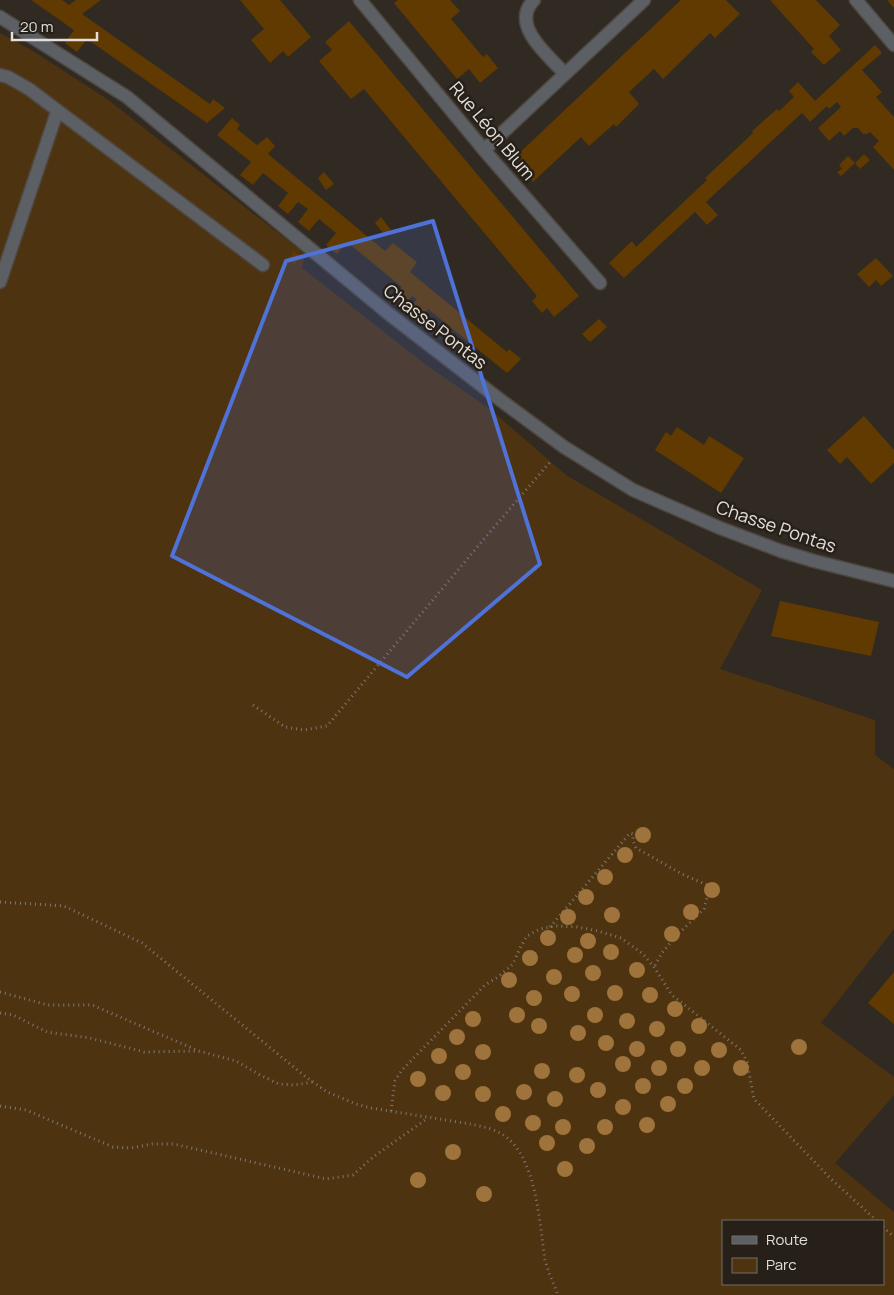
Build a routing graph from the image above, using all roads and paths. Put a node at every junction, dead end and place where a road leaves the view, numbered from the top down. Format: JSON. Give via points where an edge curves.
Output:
{"nodes":[{"id":1,"x":360,"y":0,"type":"edge"},
{"id":2,"x":534,"y":0,"type":"edge"},
{"id":3,"x":644,"y":0,"type":"edge"},
{"id":4,"x":856,"y":0,"type":"edge"},
{"id":5,"x":0,"y":17,"type":"edge"},
{"id":6,"x":894,"y":45,"type":"edge"},
{"id":7,"x":0,"y":74,"type":"edge"},
{"id":8,"x":566,"y":74,"type":"junction"},
{"id":9,"x":58,"y":112,"type":"junction"},
{"id":10,"x":484,"y":150,"type":"junction"},
{"id":11,"x":263,"y":265,"type":"dead end"},
{"id":12,"x":0,"y":282,"type":"edge"},
{"id":13,"x":600,"y":283,"type":"dead end"},
{"id":14,"x":564,"y":447,"type":"junction"},
{"id":15,"x":894,"y":581,"type":"edge"},
{"id":16,"x":253,"y":705,"type":"dead end"},
{"id":17,"x":0,"y":902,"type":"edge"},
{"id":18,"x":550,"y":928,"type":"junction"},
{"id":19,"x":654,"y":967,"type":"junction"},
{"id":20,"x":0,"y":992,"type":"edge"},
{"id":21,"x":0,"y":1013,"type":"edge"},
{"id":22,"x":199,"y":1051,"type":"junction"},
{"id":23,"x":313,"y":1082,"type":"junction"},
{"id":24,"x":0,"y":1106,"type":"edge"},
{"id":25,"x":391,"y":1111,"type":"junction"},
{"id":26,"x":429,"y":1117,"type":"junction"},
{"id":27,"x":876,"y":1220,"type":"edge"},
{"id":28,"x":884,"y":1228,"type":"edge"},
{"id":29,"x":894,"y":1237,"type":"edge"},
{"id":30,"x":558,"y":1295,"type":"edge"}],
"edges":[{"from":1,"to":10,"type":"street","name":"Rue Léon Blum"},
{"from":2,"to":8,"type":"street","via":[[526,18],[530,34]]},
{"from":3,"to":8,"type":"street"},
{"from":4,"to":6,"type":"street"},
{"from":5,"to":14,"type":"street","name":"Chasse Pontas","via":[[127,97],[389,314]]},
{"from":7,"to":9,"type":"street","via":[[29,89]]},
{"from":8,"to":10,"type":"street"},
{"from":9,"to":11,"type":"street"},
{"from":9,"to":12,"type":"street"},
{"from":10,"to":13,"type":"street","name":"Rue Léon Blum"},
{"from":14,"to":15,"type":"street","name":"Chasse Pontas","via":[[633,490],[720,528],[781,551]]},
{"from":14,"to":16,"type":"path","via":[[327,726],[304,730],[284,727]]},
{"from":17,"to":23,"type":"path","via":[[64,906],[142,943]]},
{"from":18,"to":19,"type":"path","via":[[578,927],[621,938],[643,954]]},
{"from":18,"to":19,"type":"path","via":[[630,833],[633,834],[636,848],[706,885],[708,894],[704,909],[675,937]]},
{"from":18,"to":25,"type":"path","via":[[527,936],[513,964],[484,984],[402,1070],[396,1081]]},
{"from":19,"to":27,"type":"path","via":[[672,995],[741,1050],[747,1062],[754,1099],[831,1179]]},
{"from":20,"to":22,"type":"path","via":[[48,1005],[92,1005]]},
{"from":21,"to":22,"type":"path","via":[[13,1015],[47,1032],[90,1038],[144,1052]]},
{"from":22,"to":23,"type":"path","via":[[236,1061],[279,1084]]},
{"from":23,"to":25,"type":"path","via":[[327,1092],[356,1104]]},
{"from":24,"to":26,"type":"path","via":[[26,1110],[113,1147],[174,1144],[326,1179],[353,1175]]},
{"from":25,"to":26,"type":"path"},
{"from":26,"to":30,"type":"path","via":[[487,1128],[499,1132],[515,1145],[532,1180],[545,1260]]},
{"from":28,"to":29,"type":"path"}]}
